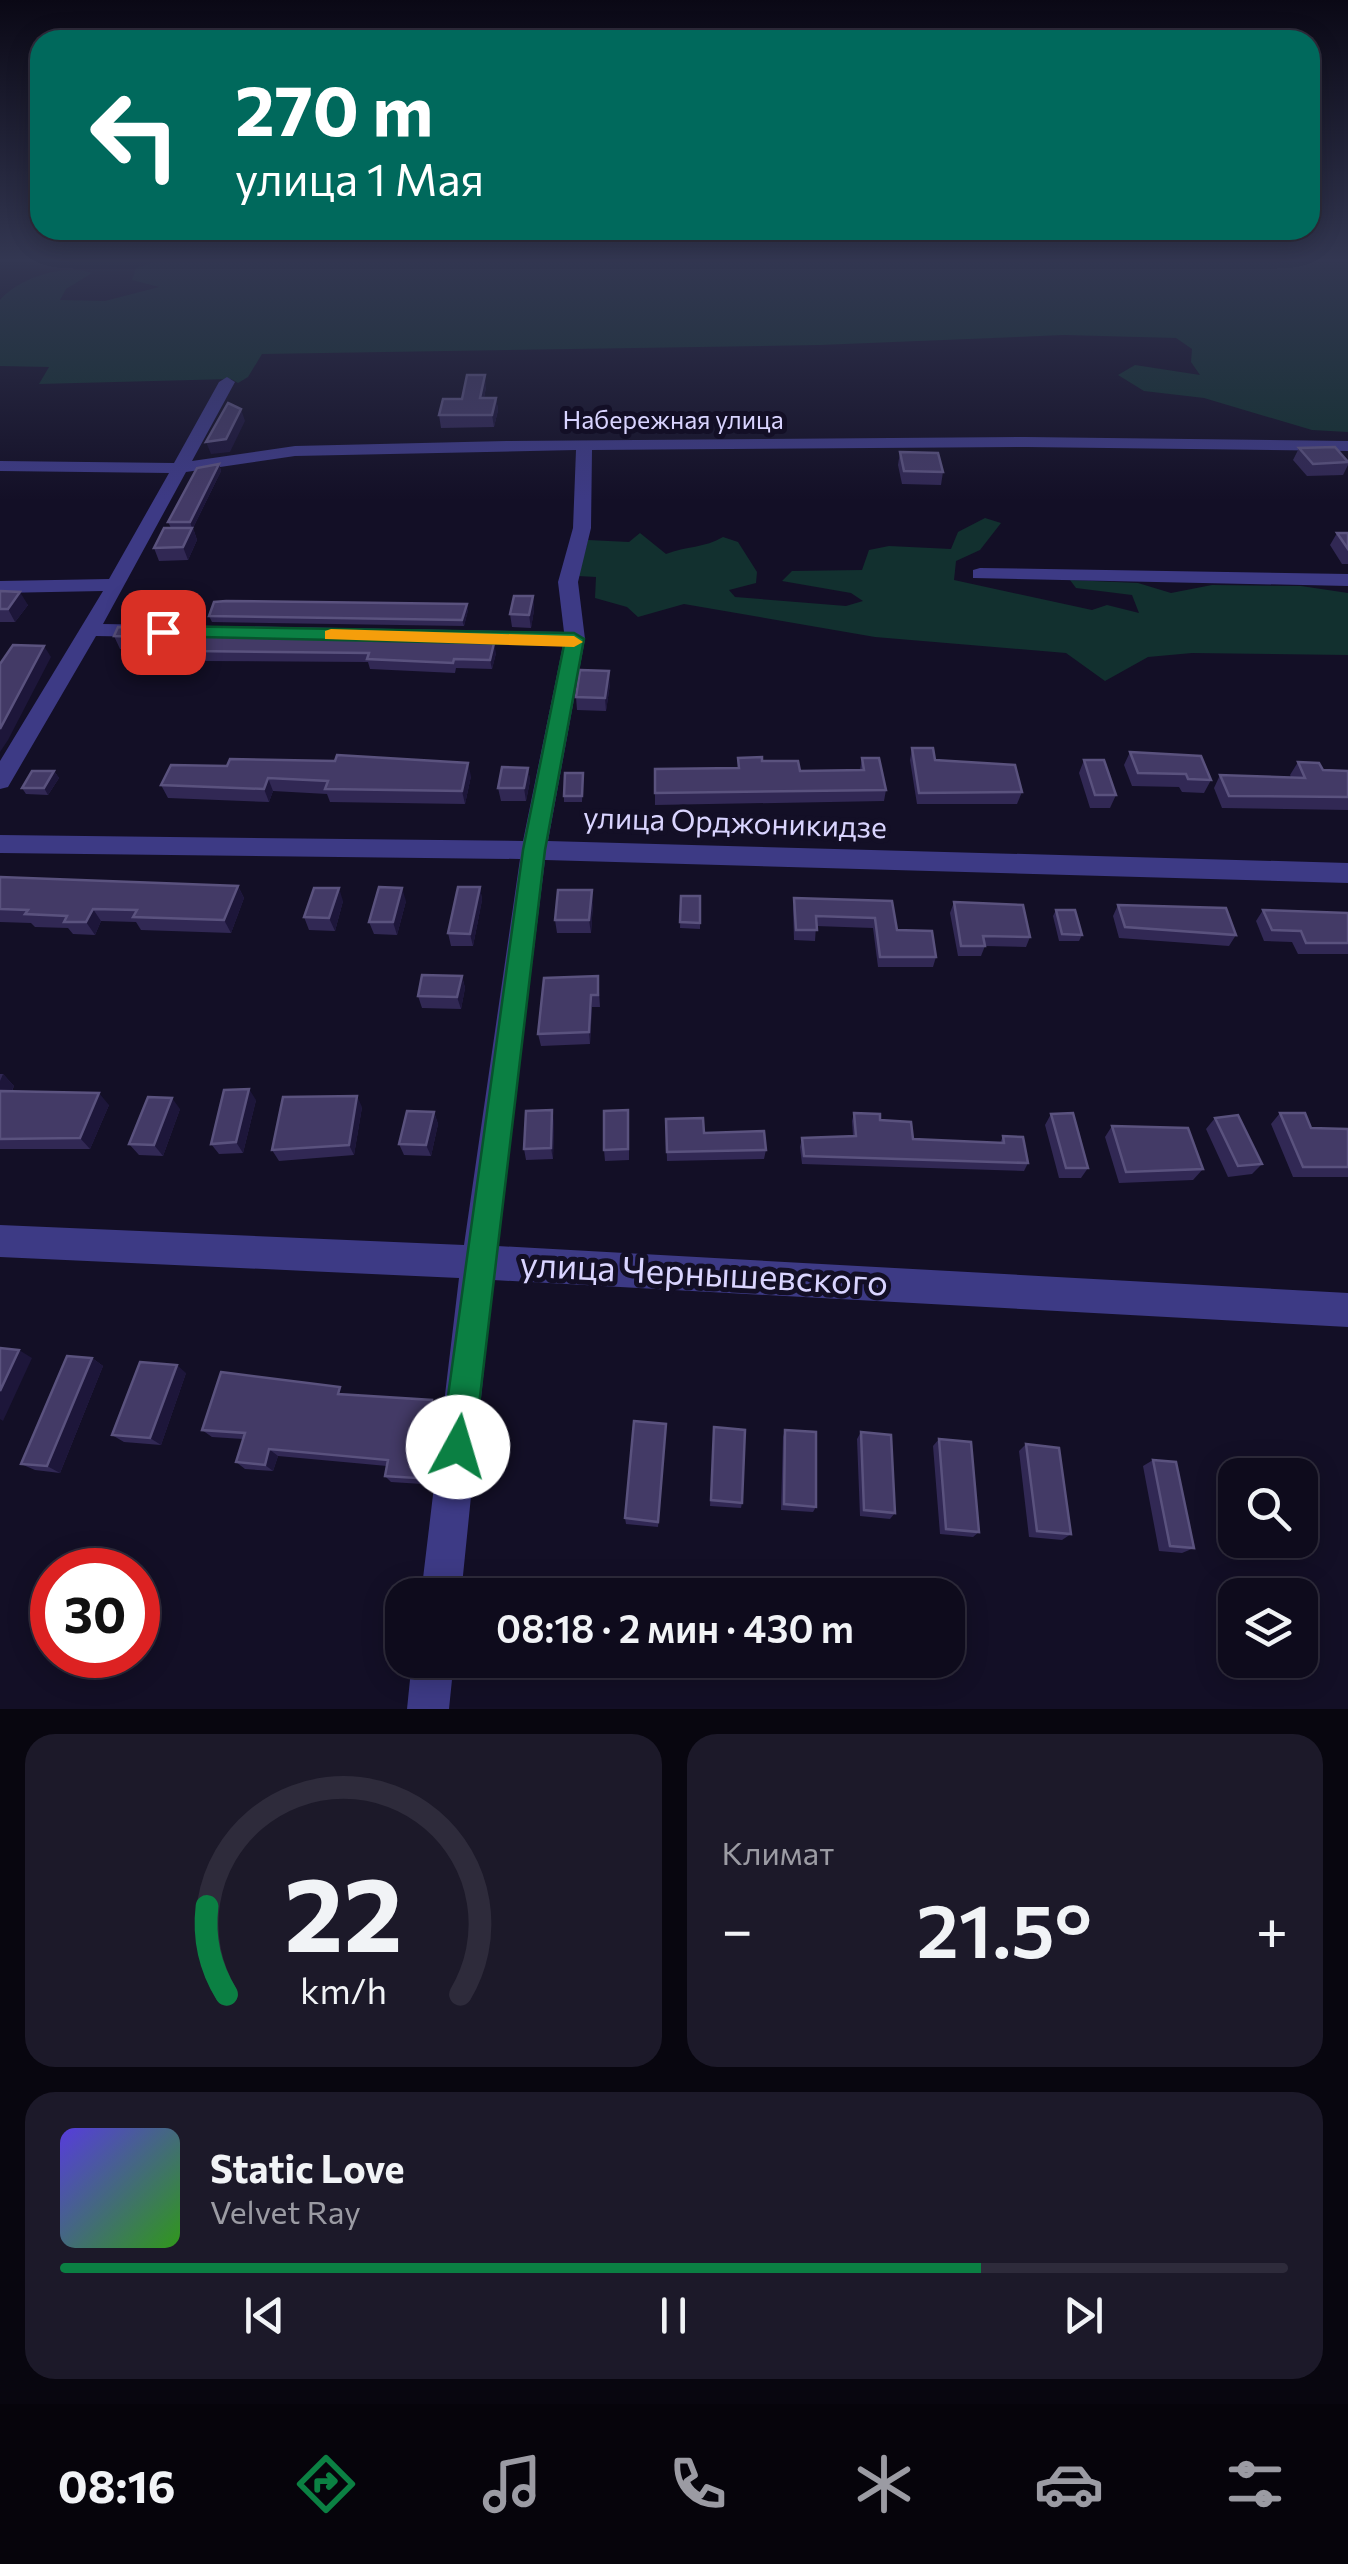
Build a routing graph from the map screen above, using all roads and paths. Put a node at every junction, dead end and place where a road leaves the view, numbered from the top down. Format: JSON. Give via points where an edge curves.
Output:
{"nodes":[{"id":1,"x":227,"y":382,"type":"dead end"},
{"id":2,"x":584,"y":446,"type":"junction"},
{"id":3,"x":1348,"y":446,"type":"edge"},
{"id":4,"x":0,"y":466,"type":"edge"},
{"id":5,"x":180,"y":468,"type":"junction"},
{"id":6,"x":980,"y":574,"type":"dead end"},
{"id":7,"x":1348,"y":580,"type":"edge"},
{"id":8,"x":116,"y":585,"type":"junction"},
{"id":9,"x":0,"y":587,"type":"edge"},
{"id":10,"x":88,"y":630,"type":"junction"},
{"id":11,"x":574,"y":639,"type":"junction"},
{"id":12,"x":0,"y":781,"type":"edge"},
{"id":13,"x":0,"y":844,"type":"edge"},
{"id":14,"x":534,"y":850,"type":"junction"},
{"id":15,"x":1348,"y":873,"type":"edge"},
{"id":16,"x":0,"y":1241,"type":"edge"},
{"id":17,"x":478,"y":1262,"type":"junction"},
{"id":18,"x":1348,"y":1310,"type":"edge"},
{"id":19,"x":443,"y":1578,"type":"edge"},
{"id":20,"x":432,"y":1678,"type":"edge"},
{"id":21,"x":428,"y":1709,"type":"edge"}],
"edges":[{"from":1,"to":5,"type":"street"},
{"from":2,"to":3,"type":"street","name":"Набережная улица"},
{"from":2,"to":5,"type":"street","name":"Набережная улица","via":[[296,451]]},
{"from":2,"to":11,"type":"street","via":[[582,528],[568,582]]},
{"from":4,"to":5,"type":"street","name":"Набережная улица"},
{"from":5,"to":8,"type":"street"},
{"from":6,"to":7,"type":"street"},
{"from":8,"to":9,"type":"street"},
{"from":8,"to":10,"type":"street"},
{"from":10,"to":11,"type":"street"},
{"from":10,"to":12,"type":"street"},
{"from":11,"to":14,"type":"street"},
{"from":13,"to":14,"type":"street","name":"улица Орджоникидзе"},
{"from":14,"to":15,"type":"street","name":"улица Орджоникидзе"},
{"from":14,"to":17,"type":"street"},
{"from":16,"to":17,"type":"street","name":"улица Чернышевского"},
{"from":17,"to":18,"type":"street","name":"улица Чернышевского"},
{"from":17,"to":19,"type":"street"},
{"from":20,"to":21,"type":"street"}]}
